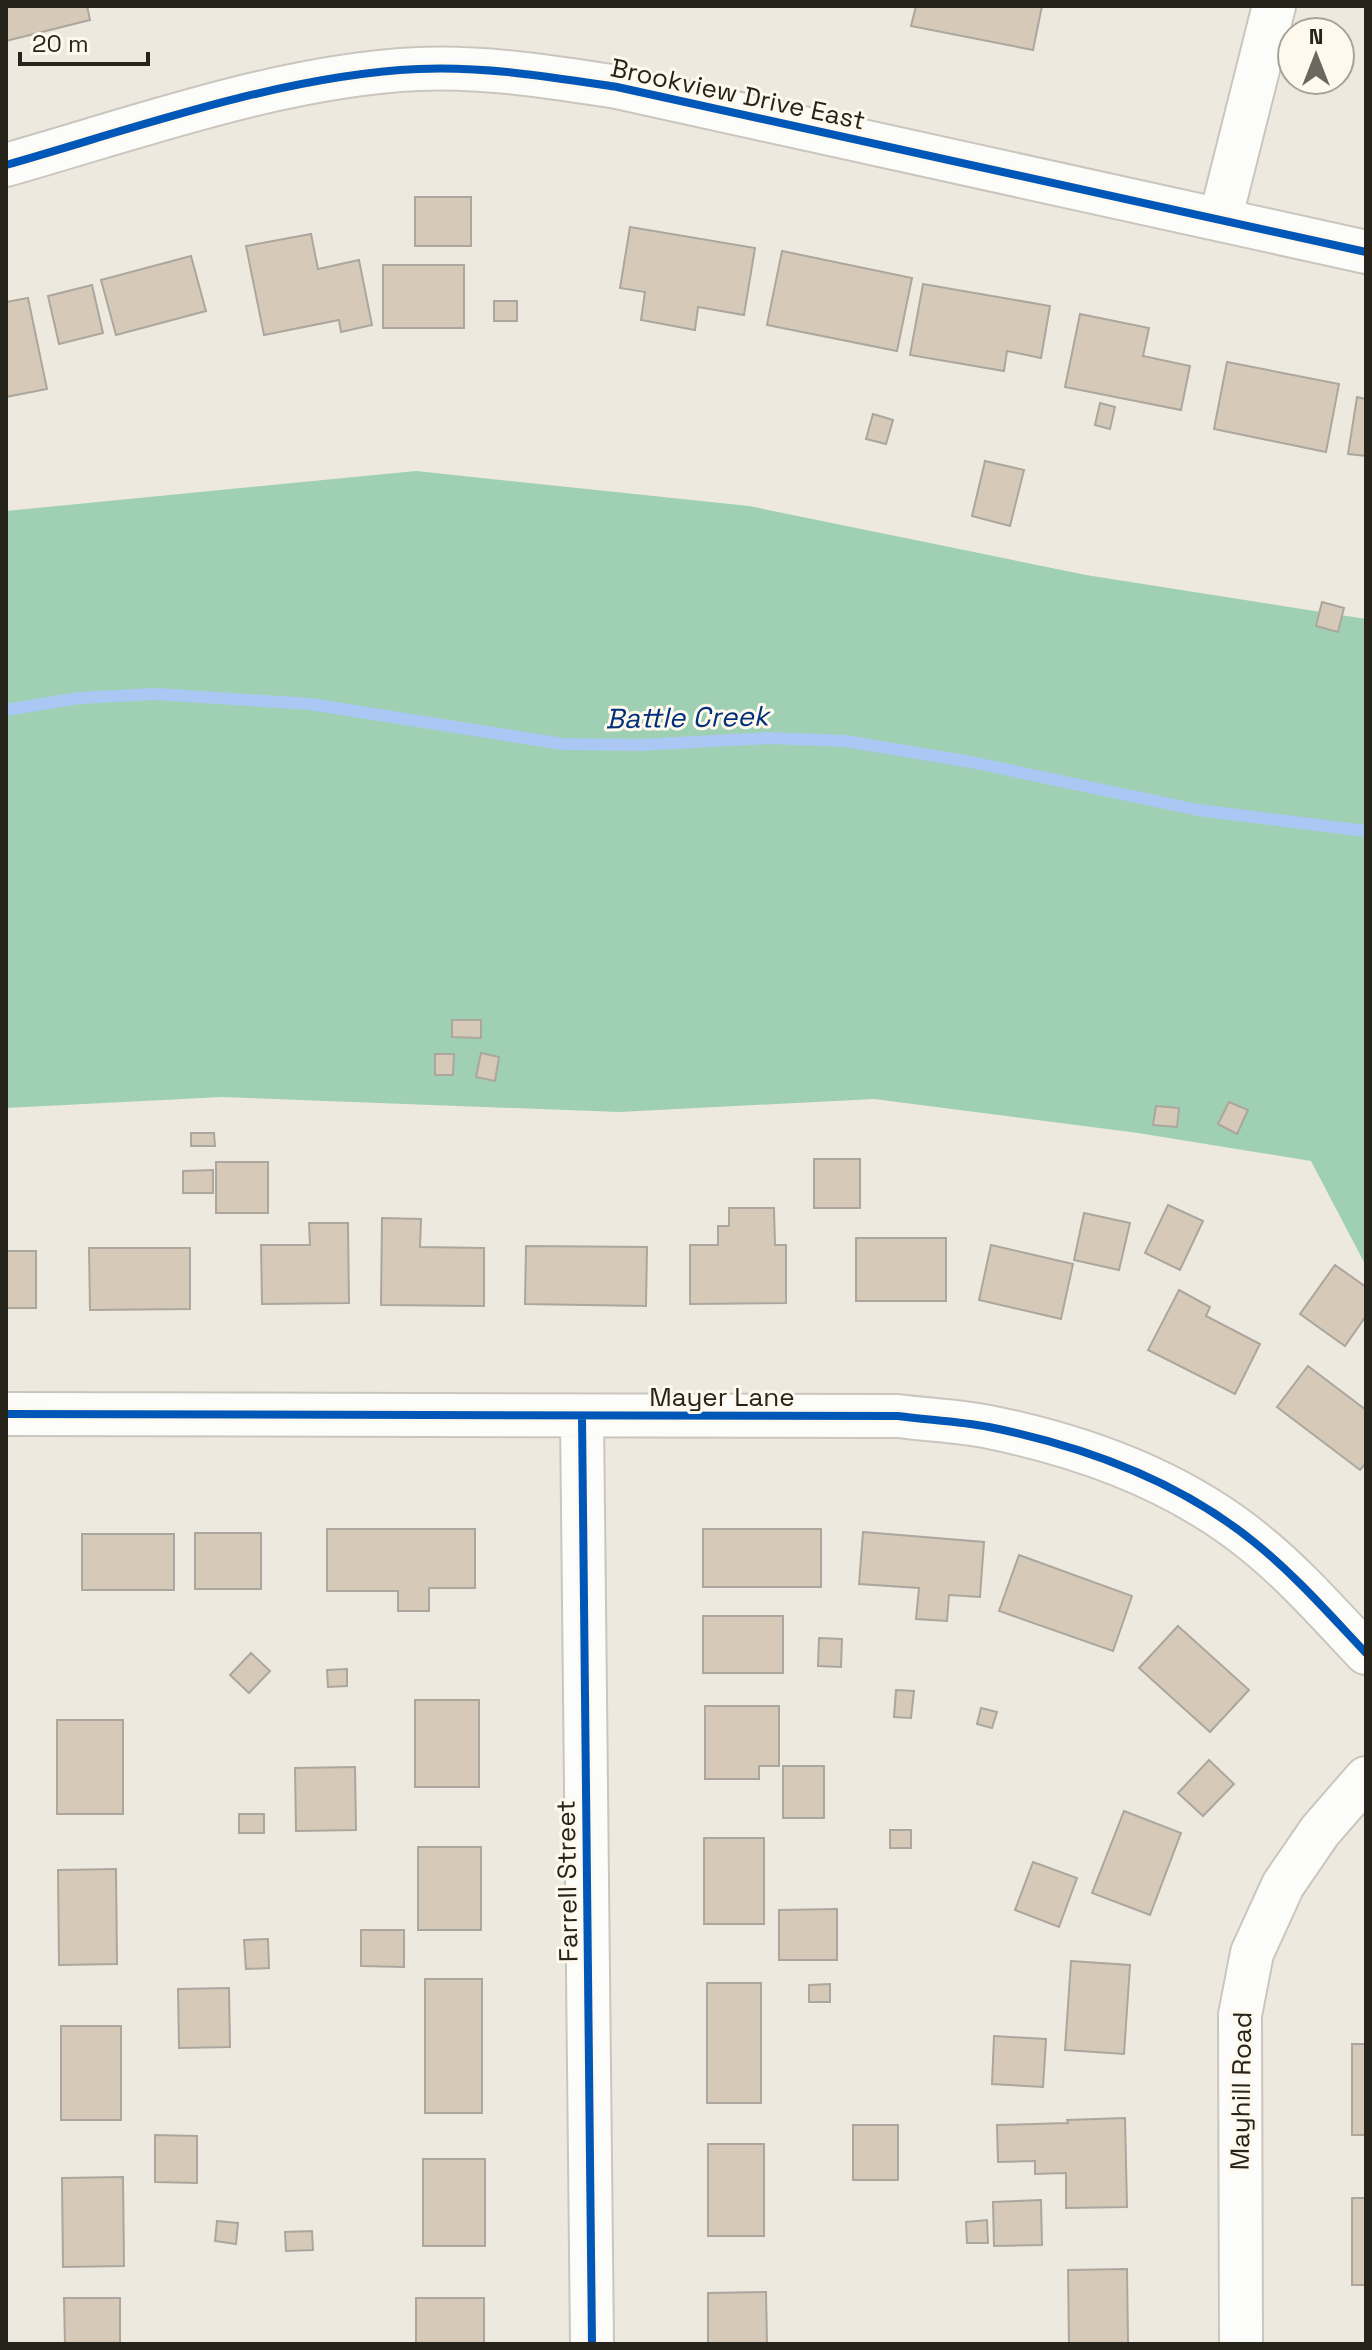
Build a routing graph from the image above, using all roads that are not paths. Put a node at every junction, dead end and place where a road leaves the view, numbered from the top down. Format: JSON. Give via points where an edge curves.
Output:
{"nodes":[{"id":1,"x":1274,"y":6,"type":"edge"},
{"id":2,"x":6,"y":165,"type":"edge"},
{"id":3,"x":1220,"y":220,"type":"junction"},
{"id":4,"x":1366,"y":252,"type":"edge"},
{"id":5,"x":6,"y":1414,"type":"edge"},
{"id":6,"x":582,"y":1417,"type":"junction"},
{"id":7,"x":1366,"y":1653,"type":"edge"},
{"id":8,"x":1366,"y":1778,"type":"edge"},
{"id":9,"x":592,"y":2344,"type":"edge"},
{"id":10,"x":1241,"y":2344,"type":"edge"}],
"edges":[{"from":1,"to":3,"type":"street"},
{"from":2,"to":3,"type":"street","name":"Brookview Drive East","via":[[325,79],[418,69],[512,71],[617,87]]},
{"from":3,"to":4,"type":"street","name":"Brookview Drive East"},
{"from":5,"to":6,"type":"street","name":"Mayer Lane"},
{"from":6,"to":7,"type":"street","name":"Mayer Lane","via":[[898,1416],[986,1426],[1058,1443],[1139,1473],[1201,1505],[1254,1542]]},
{"from":6,"to":9,"type":"street","name":"Farrell Street"},
{"from":8,"to":10,"type":"street","name":"Mayhill Road","via":[[1283,1885],[1252,1953],[1240,2015],[1238,2071]]}]}
